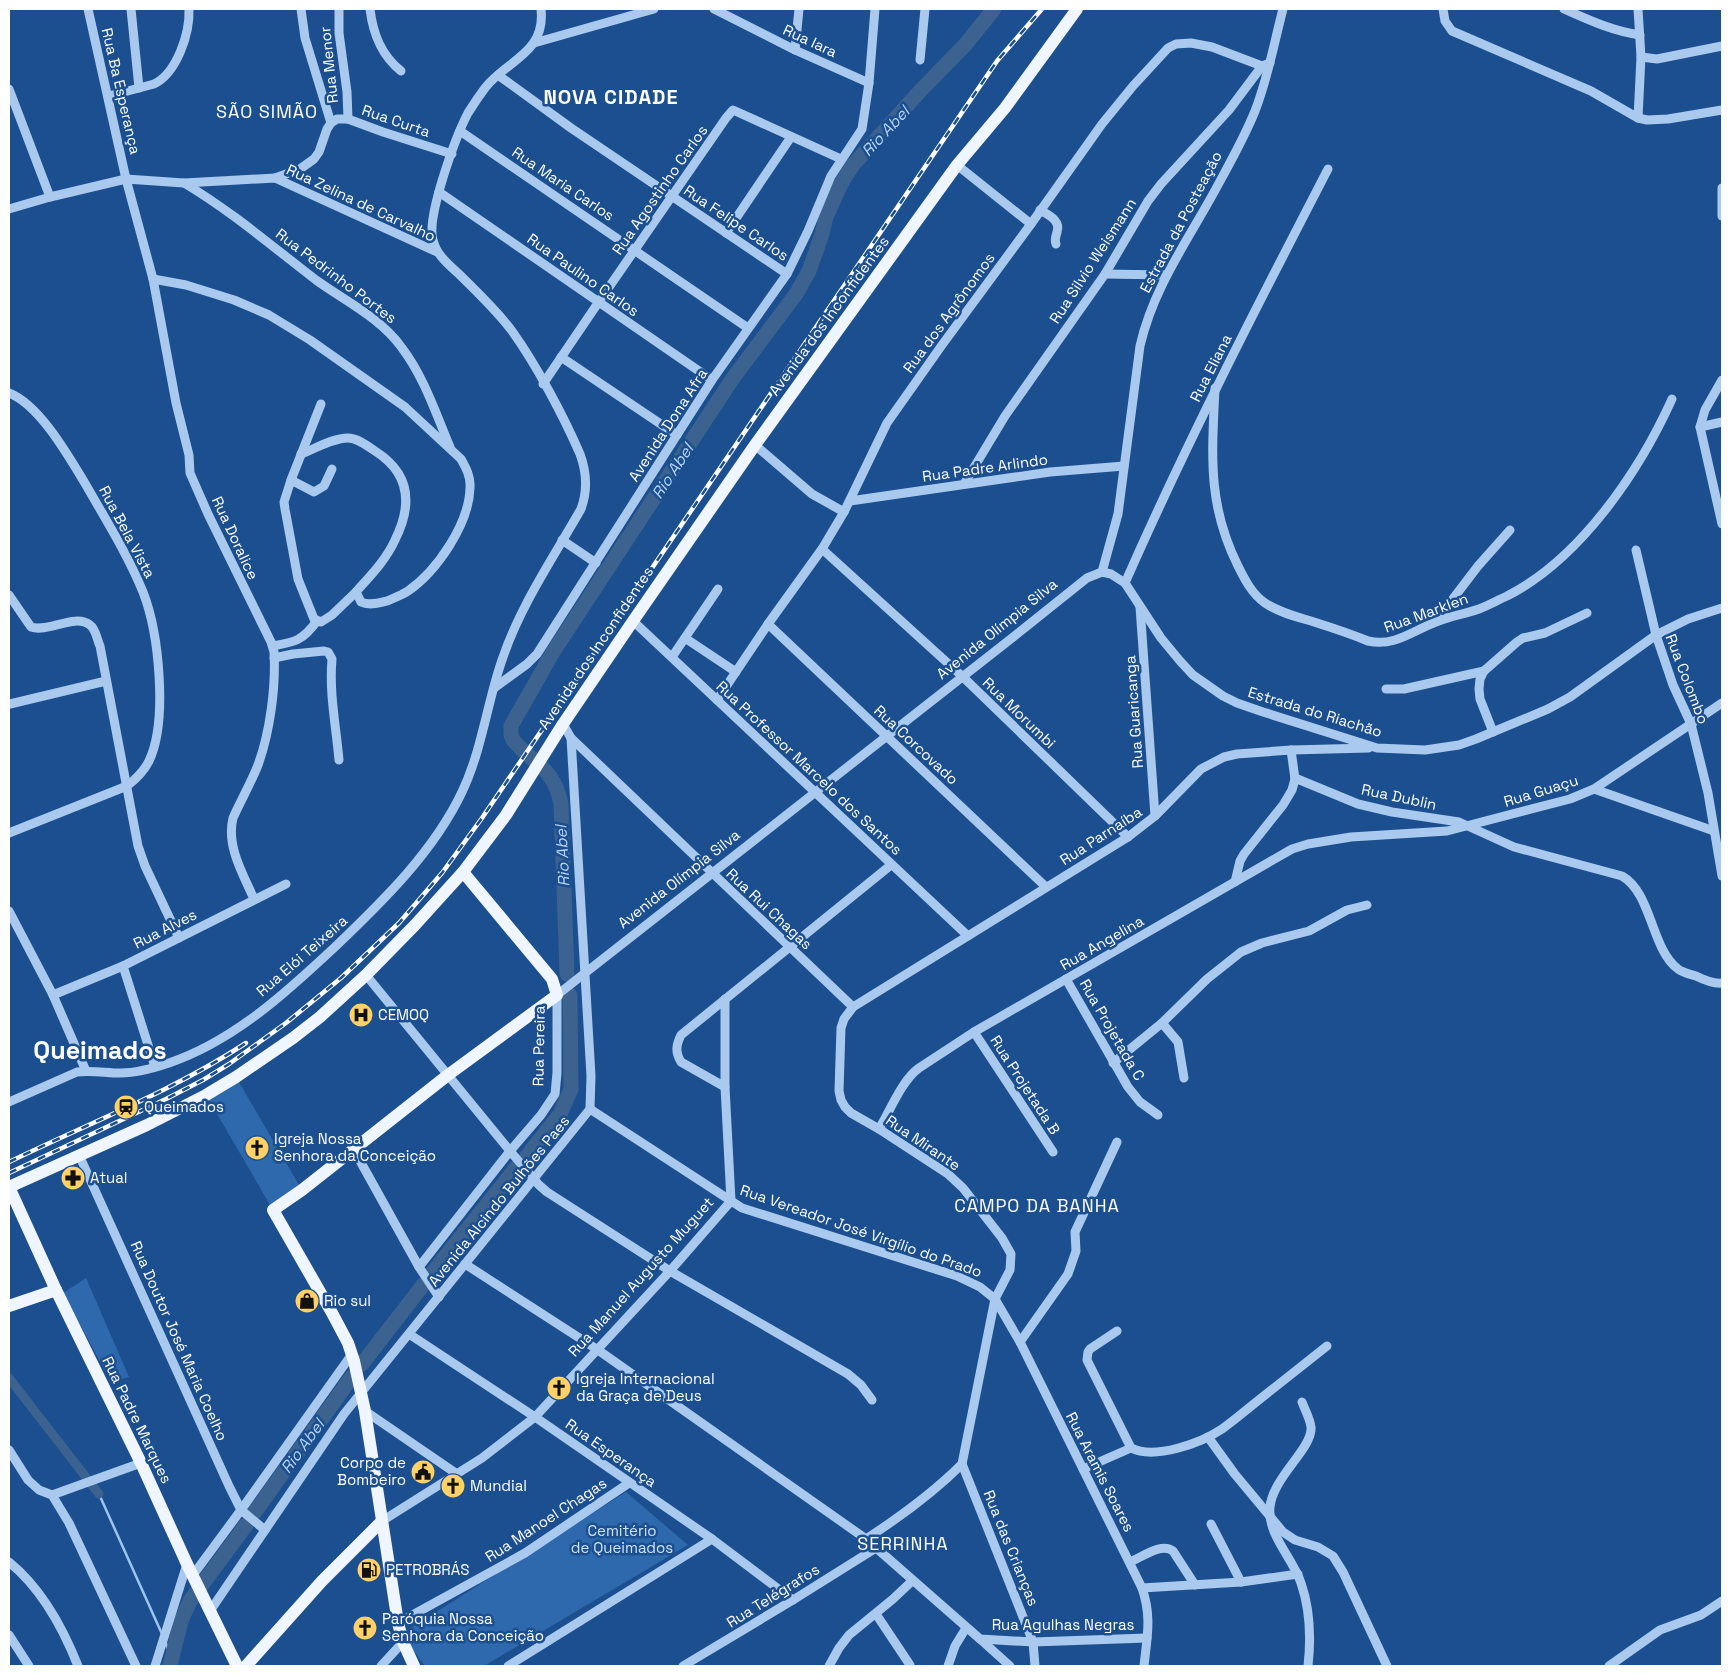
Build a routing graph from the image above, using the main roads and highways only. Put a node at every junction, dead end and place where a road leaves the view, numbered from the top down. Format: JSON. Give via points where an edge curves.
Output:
{"nodes":[{"id":1,"x":1077,"y":9,"type":"edge"},
{"id":2,"x":463,"y":872,"type":"junction"},
{"id":3,"x":560,"y":993,"type":"joint"},
{"id":4,"x":9,"y":1187,"type":"edge"},
{"id":5,"x":56,"y":1290,"type":"junction"},
{"id":6,"x":9,"y":1306,"type":"edge"},
{"id":7,"x":382,"y":1521,"type":"junction"},
{"id":8,"x":237,"y":1666,"type":"edge"},
{"id":9,"x":246,"y":1666,"type":"edge"},
{"id":10,"x":414,"y":1666,"type":"edge"}],
"edges":[{"from":1,"to":2,"type":"main road","name":"Avenida dos Inconfidentes","via":[[1005,108],[957,165],[755,445],[563,724],[506,815]]},
{"from":2,"to":3,"type":"main road","name":"Rua Pereira","via":[[552,979]]},
{"from":2,"to":4,"type":"main road","name":"Avenida dos Inconfidentes","via":[[366,975],[293,1038],[206,1095]]},
{"from":3,"to":7,"type":"main road","name":"Avenida Olímpia Silva","via":[[273,1210],[332,1311],[353,1357],[361,1387]]},
{"from":4,"to":5,"type":"main road","name":"Rua Padre Marques"},
{"from":5,"to":6,"type":"main road"},
{"from":5,"to":8,"type":"main road","name":"Rua Padre Marques"},
{"from":7,"to":9,"type":"main road","name":"Rua Manuel Augusto Muguet","via":[[322,1581]]},
{"from":7,"to":10,"type":"main road","via":[[398,1623]]}]}
